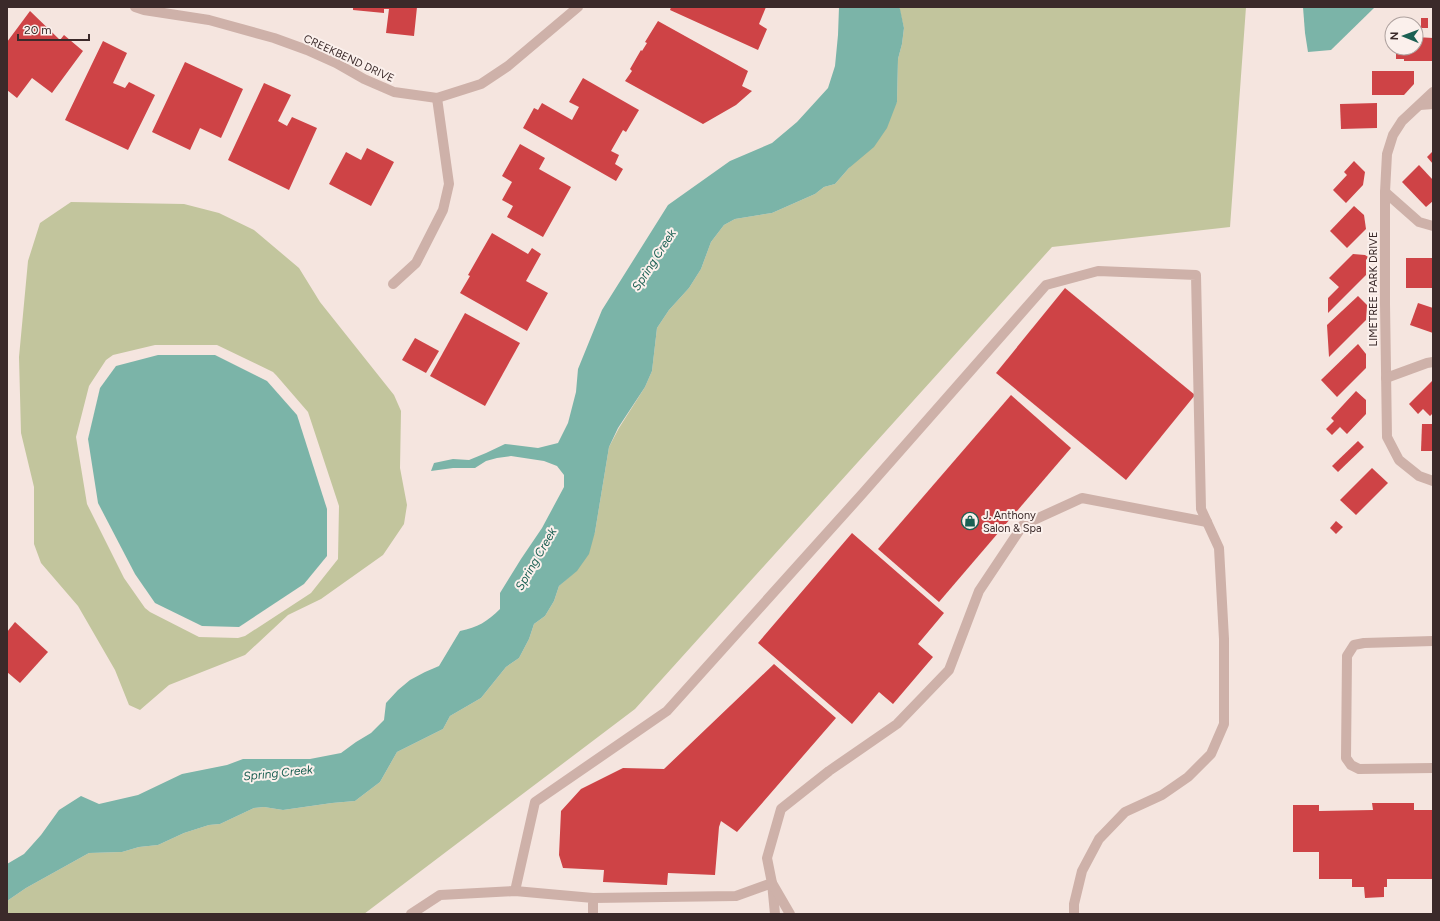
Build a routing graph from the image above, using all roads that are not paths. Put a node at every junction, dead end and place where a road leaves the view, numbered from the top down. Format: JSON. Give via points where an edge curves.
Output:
{"nodes":[{"id":1,"x":135,"y":7,"type":"edge"},
{"id":2,"x":578,"y":7,"type":"edge"},
{"id":3,"x":1433,"y":92,"type":"edge"},
{"id":4,"x":437,"y":98,"type":"junction"},
{"id":5,"x":1433,"y":104,"type":"edge"},
{"id":6,"x":1420,"y":105,"type":"junction"},
{"id":7,"x":1385,"y":192,"type":"junction"},
{"id":8,"x":1433,"y":226,"type":"edge"},
{"id":9,"x":393,"y":284,"type":"dead end"},
{"id":10,"x":1433,"y":362,"type":"edge"},
{"id":11,"x":1386,"y":378,"type":"junction"},
{"id":12,"x":1433,"y":481,"type":"edge"},
{"id":13,"x":1207,"y":522,"type":"junction"},
{"id":14,"x":1433,"y":641,"type":"edge"},
{"id":15,"x":1433,"y":768,"type":"edge"},
{"id":16,"x":772,"y":883,"type":"junction"},
{"id":17,"x":515,"y":891,"type":"junction"},
{"id":18,"x":593,"y":898,"type":"junction"},
{"id":19,"x":411,"y":914,"type":"edge"},
{"id":20,"x":593,"y":914,"type":"edge"},
{"id":21,"x":775,"y":914,"type":"edge"},
{"id":22,"x":790,"y":914,"type":"edge"},
{"id":23,"x":1074,"y":914,"type":"edge"}],
"edges":[{"from":1,"to":4,"type":"street","name":"CREEKBEND DRIVE","via":[[209,20],[274,38],[336,63],[394,92]]},
{"from":2,"to":4,"type":"street","name":"CREEKBEND DRIVE","via":[[508,66],[481,84]]},
{"from":3,"to":6,"type":"street","name":"LIMETREE PARK DRIVE"},
{"from":4,"to":9,"type":"street","via":[[449,184],[443,210],[416,263]]},
{"from":5,"to":6,"type":"street"},
{"from":6,"to":7,"type":"street","name":"LIMETREE PARK DRIVE","via":[[1402,121],[1393,135],[1387,154]]},
{"from":7,"to":8,"type":"street","via":[[1419,222]]},
{"from":7,"to":11,"type":"street","name":"LIMETREE PARK DRIVE"},
{"from":10,"to":11,"type":"street"},
{"from":11,"to":12,"type":"street","name":"LIMETREE PARK DRIVE","via":[[1387,437],[1399,460],[1419,476]]},
{"from":13,"to":16,"type":"street","via":[[1082,498],[1023,525],[979,591],[948,670],[897,724],[829,771],[781,809],[768,858]]},
{"from":13,"to":17,"type":"street","via":[[1201,509],[1196,275],[1098,271],[1046,285],[667,712],[535,802]]},
{"from":13,"to":23,"type":"street","via":[[1219,548],[1224,639],[1224,724],[1211,754],[1188,777],[1162,795],[1125,812],[1099,839],[1082,871]]},
{"from":14,"to":15,"type":"street","via":[[1354,645],[1347,656],[1346,750],[1346,758],[1351,765],[1359,769]]},
{"from":16,"to":18,"type":"street","via":[[736,896]]},
{"from":16,"to":21,"type":"street"},
{"from":16,"to":22,"type":"street"},
{"from":17,"to":18,"type":"street"},
{"from":17,"to":19,"type":"street","via":[[440,895]]},
{"from":18,"to":20,"type":"street"}]}
